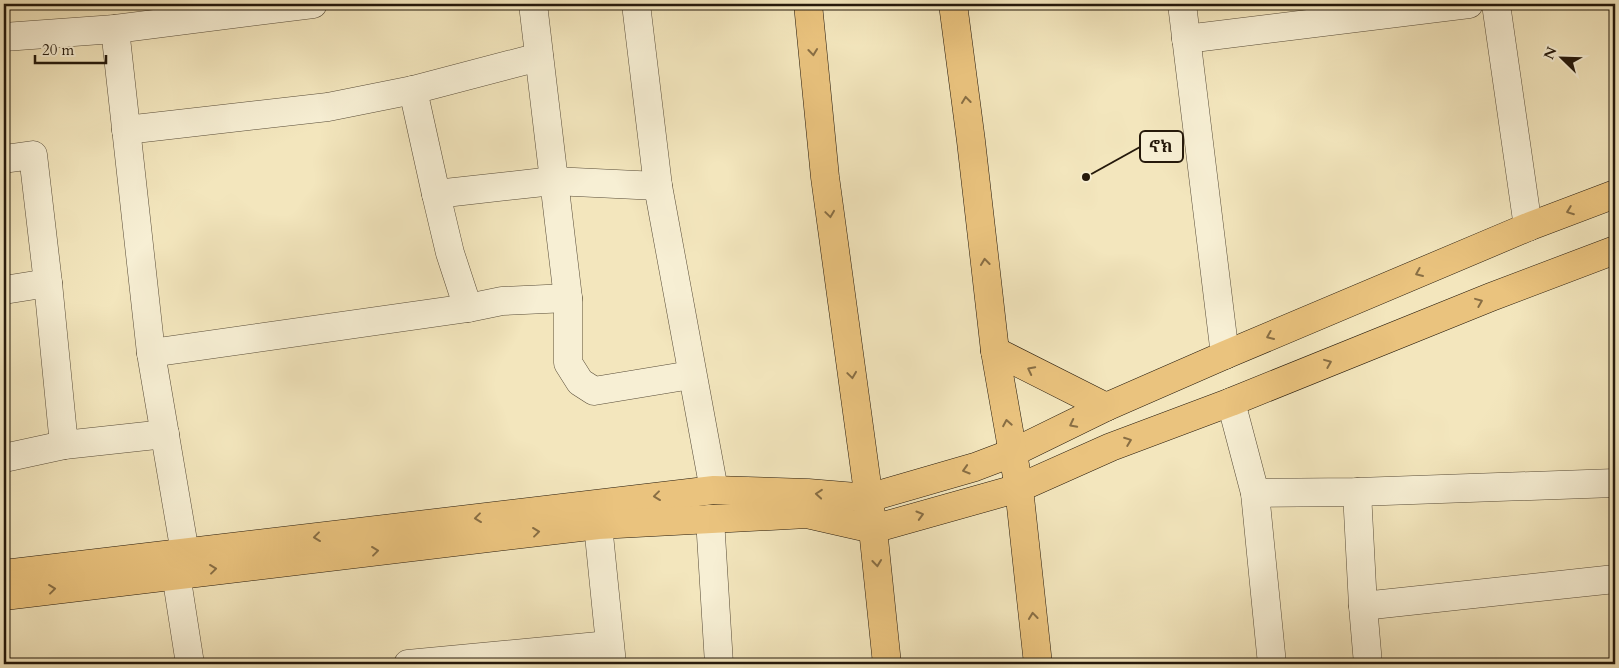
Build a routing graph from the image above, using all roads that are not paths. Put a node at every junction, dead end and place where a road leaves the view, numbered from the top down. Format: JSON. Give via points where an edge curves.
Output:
{"nodes":[{"id":1,"x":313,"y":4,"type":"edge"},
{"id":2,"x":533,"y":4,"type":"edge"},
{"id":3,"x":636,"y":4,"type":"edge"},
{"id":4,"x":808,"y":4,"type":"edge"},
{"id":5,"x":953,"y":4,"type":"edge"},
{"id":6,"x":1182,"y":4,"type":"edge"},
{"id":7,"x":1469,"y":4,"type":"edge"},
{"id":8,"x":1496,"y":4,"type":"edge"},
{"id":9,"x":224,"y":9,"type":"edge"},
{"id":10,"x":115,"y":29,"type":"junction"},
{"id":11,"x":4,"y":37,"type":"edge"},
{"id":12,"x":1186,"y":39,"type":"junction"},
{"id":13,"x":539,"y":57,"type":"junction"},
{"id":14,"x":413,"y":90,"type":"junction"},
{"id":15,"x":126,"y":130,"type":"junction"},
{"id":16,"x":4,"y":158,"type":"edge"},
{"id":17,"x":553,"y":181,"type":"junction"},
{"id":18,"x":658,"y":186,"type":"junction"},
{"id":19,"x":436,"y":194,"type":"junction"},
{"id":20,"x":1615,"y":194,"type":"edge"},
{"id":21,"x":1528,"y":227,"type":"junction"},
{"id":22,"x":1615,"y":250,"type":"edge"},
{"id":23,"x":48,"y":283,"type":"junction"},
{"id":24,"x":4,"y":290,"type":"edge"},
{"id":25,"x":568,"y":298,"type":"junction"},
{"id":26,"x":468,"y":308,"type":"junction"},
{"id":27,"x":995,"y":351,"type":"junction"},
{"id":28,"x":151,"y":353,"type":"junction"},
{"id":29,"x":1225,"y":355,"type":"junction"},
{"id":30,"x":692,"y":375,"type":"junction"},
{"id":31,"x":1231,"y":402,"type":"junction"},
{"id":32,"x":1106,"y":407,"type":"junction"},
{"id":33,"x":165,"y":434,"type":"junction"},
{"id":34,"x":64,"y":445,"type":"junction"},
{"id":35,"x":1012,"y":453,"type":"junction"},
{"id":36,"x":4,"y":458,"type":"edge"},
{"id":37,"x":1615,"y":483,"type":"edge"},
{"id":38,"x":1019,"y":488,"type":"junction"},
{"id":39,"x":714,"y":490,"type":"junction"},
{"id":40,"x":1357,"y":492,"type":"junction"},
{"id":41,"x":1255,"y":493,"type":"junction"},
{"id":42,"x":868,"y":498,"type":"junction"},
{"id":43,"x":710,"y":519,"type":"junction"},
{"id":44,"x":598,"y":524,"type":"junction"},
{"id":45,"x":873,"y":528,"type":"junction"},
{"id":46,"x":180,"y":564,"type":"junction"},
{"id":47,"x":4,"y":574,"type":"edge"},
{"id":48,"x":1615,"y":579,"type":"edge"},
{"id":49,"x":4,"y":596,"type":"edge"},
{"id":50,"x":1363,"y":606,"type":"junction"},
{"id":51,"x":610,"y":655,"type":"edge"},
{"id":52,"x":190,"y":664,"type":"edge"},
{"id":53,"x":408,"y":664,"type":"edge"},
{"id":54,"x":719,"y":664,"type":"edge"},
{"id":55,"x":887,"y":664,"type":"edge"},
{"id":56,"x":1038,"y":664,"type":"edge"},
{"id":57,"x":1272,"y":664,"type":"edge"},
{"id":58,"x":1368,"y":664,"type":"edge"}],
"edges":[{"from":1,"to":9,"type":"street"},
{"from":2,"to":13,"type":"street"},
{"from":3,"to":18,"type":"street"},
{"from":4,"to":42,"type":"main road","one_way":true,"via":[[825,177]]},
{"from":27,"to":5,"type":"main road","one_way":true},
{"from":6,"to":12,"type":"street"},
{"from":7,"to":12,"type":"street"},
{"from":8,"to":21,"type":"street"},
{"from":9,"to":10,"type":"street"},
{"from":10,"to":11,"type":"street"},
{"from":10,"to":15,"type":"street"},
{"from":12,"to":29,"type":"street"},
{"from":13,"to":14,"type":"street"},
{"from":13,"to":17,"type":"street"},
{"from":14,"to":15,"type":"street","via":[[328,107]]},
{"from":14,"to":19,"type":"street"},
{"from":15,"to":28,"type":"street"},
{"from":16,"to":23,"type":"street","via":[[33,155]]},
{"from":17,"to":18,"type":"street"},
{"from":17,"to":19,"type":"street"},
{"from":17,"to":25,"type":"street"},
{"from":18,"to":30,"type":"street"},
{"from":19,"to":26,"type":"street"},
{"from":20,"to":21,"type":"main road","one_way":true},
{"from":21,"to":29,"type":"main road","one_way":true},
{"from":31,"to":22,"type":"main road","one_way":true},
{"from":23,"to":24,"type":"street"},
{"from":23,"to":34,"type":"street"},
{"from":25,"to":26,"type":"street","via":[[502,301]]},
{"from":25,"to":30,"type":"street","via":[[568,363],[580,382],[594,391]]},
{"from":26,"to":28,"type":"street"},
{"from":32,"to":27,"type":"main road","one_way":true},
{"from":35,"to":27,"type":"main road","one_way":true},
{"from":28,"to":33,"type":"street"},
{"from":29,"to":32,"type":"main road"},
{"from":30,"to":39,"type":"street"},
{"from":38,"to":31,"type":"main road","one_way":true,"via":[[1111,447]]},
{"from":31,"to":41,"type":"street"},
{"from":32,"to":35,"type":"main road","one_way":true},
{"from":33,"to":34,"type":"street"},
{"from":33,"to":46,"type":"street"},
{"from":34,"to":36,"type":"street"},
{"from":35,"to":38,"type":"main road"},
{"from":35,"to":42,"type":"main road","one_way":true,"via":[[976,467]]},
{"from":37,"to":40,"type":"street"},
{"from":45,"to":38,"type":"main road","one_way":true},
{"from":56,"to":38,"type":"main road","one_way":true},
{"from":42,"to":39,"type":"main road","one_way":true},
{"from":39,"to":46,"type":"main road","one_way":true},
{"from":40,"to":41,"type":"street"},
{"from":40,"to":50,"type":"street"},
{"from":41,"to":57,"type":"street"},
{"from":42,"to":45,"type":"main road"},
{"from":43,"to":44,"type":"main road"},
{"from":43,"to":45,"type":"main road","via":[[807,514]]},
{"from":43,"to":54,"type":"street"},
{"from":46,"to":44,"type":"main road","one_way":true},
{"from":44,"to":51,"type":"street"},
{"from":45,"to":55,"type":"main road","one_way":true},
{"from":46,"to":47,"type":"main road"},
{"from":49,"to":46,"type":"main road","one_way":true},
{"from":46,"to":52,"type":"street"},
{"from":48,"to":50,"type":"street"},
{"from":50,"to":58,"type":"street"},
{"from":51,"to":53,"type":"street"}]}
